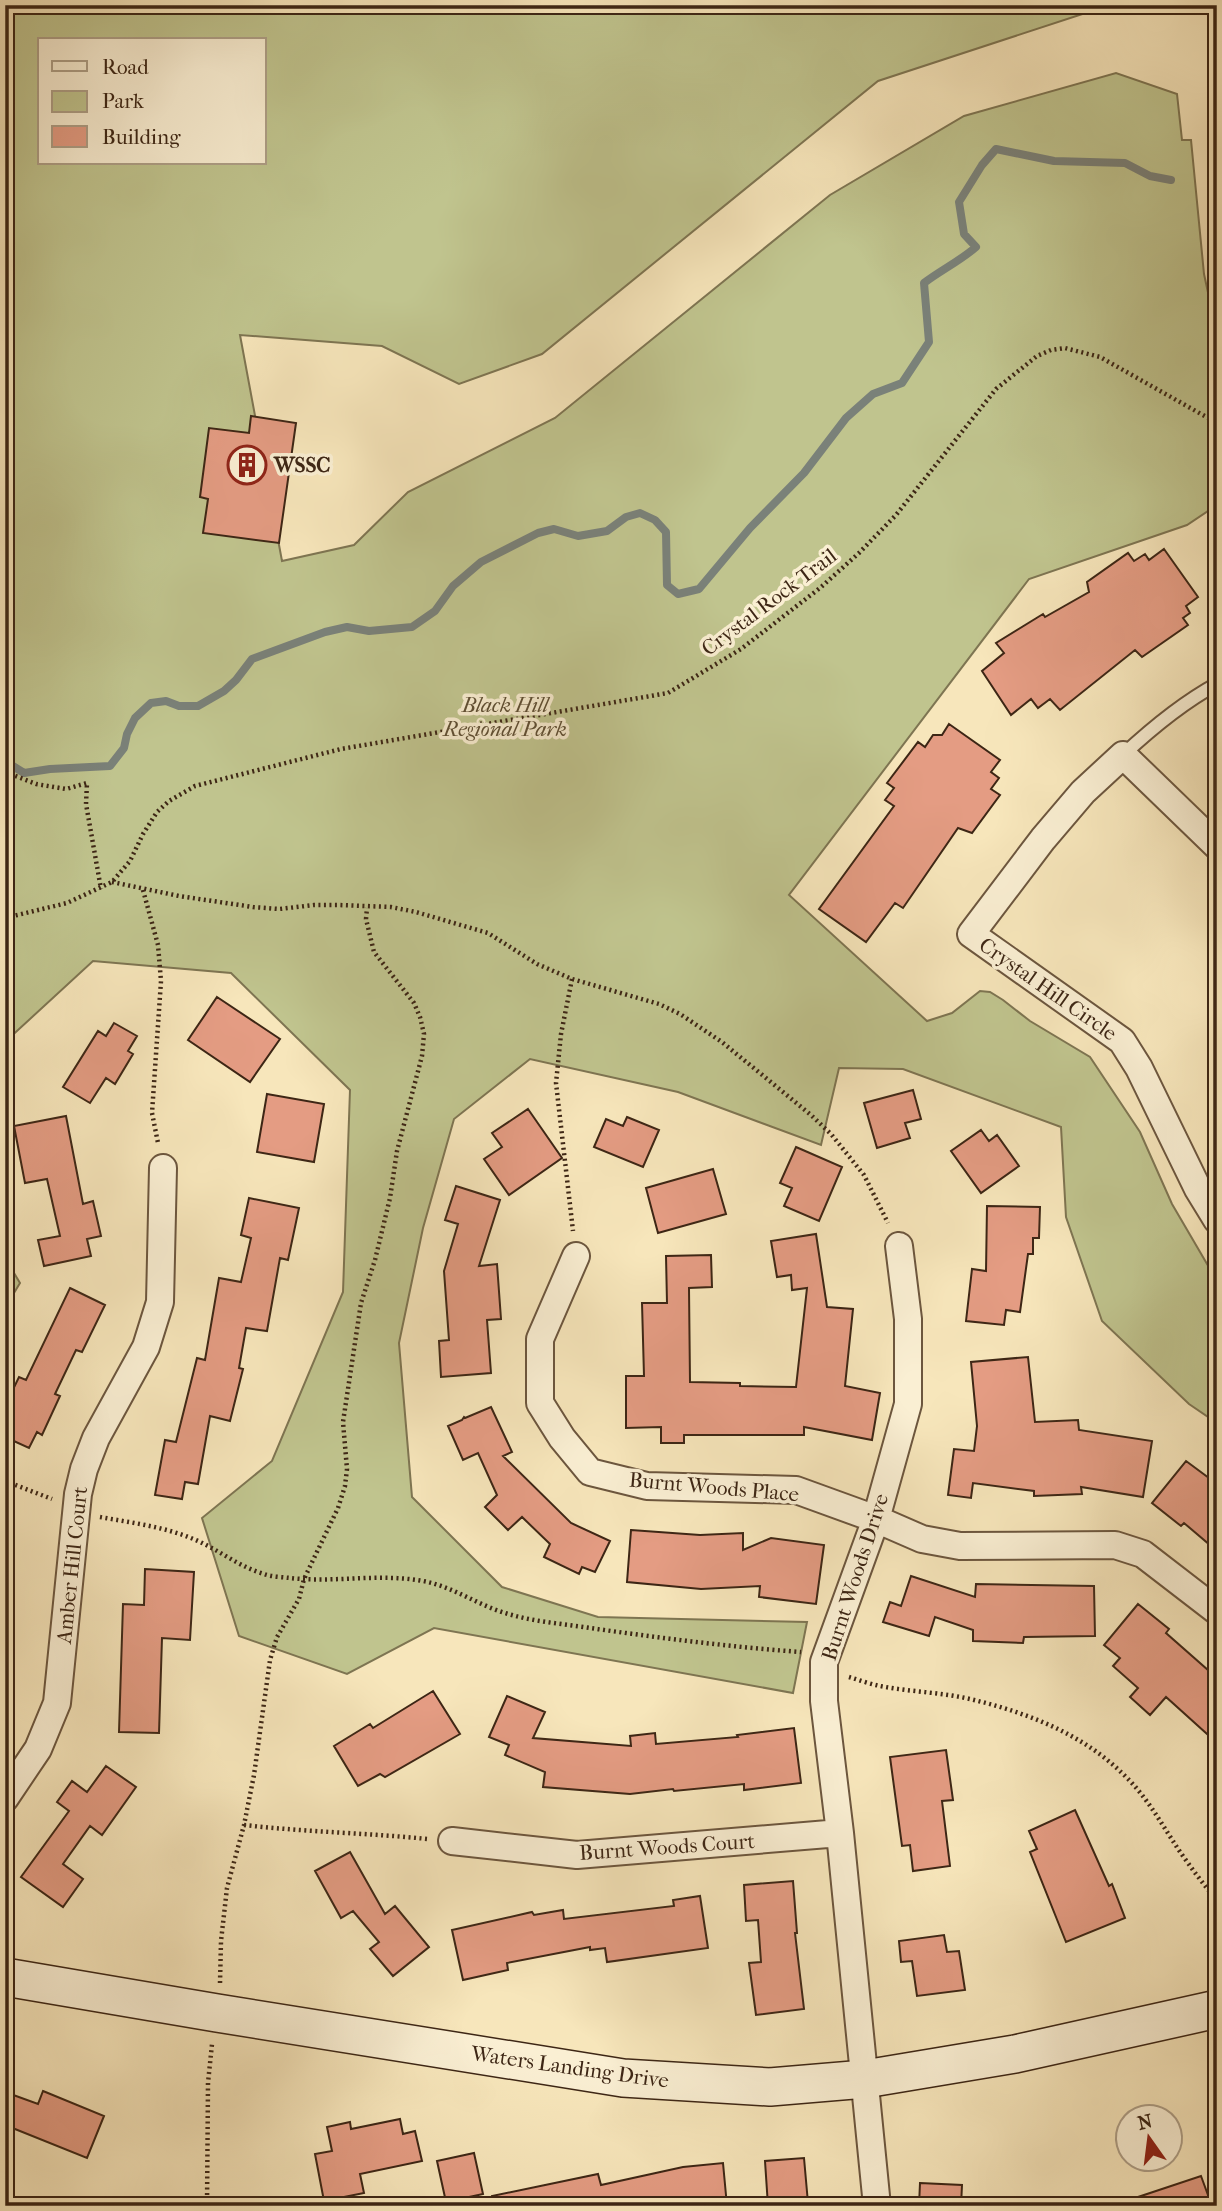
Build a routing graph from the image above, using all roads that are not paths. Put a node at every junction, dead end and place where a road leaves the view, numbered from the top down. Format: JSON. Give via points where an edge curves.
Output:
{"nodes":[{"id":1,"x":1217,"y":684,"type":"edge"},
{"id":2,"x":1123,"y":755,"type":"junction"},
{"id":3,"x":1217,"y":846,"type":"edge"},
{"id":4,"x":163,"y":1168,"type":"road end"},
{"id":5,"x":1217,"y":1220,"type":"edge"},
{"id":6,"x":899,"y":1246,"type":"road end"},
{"id":7,"x":576,"y":1256,"type":"road end"},
{"id":8,"x":876,"y":1519,"type":"junction"},
{"id":9,"x":1217,"y":1611,"type":"edge"},
{"id":10,"x":5,"y":1798,"type":"edge"},
{"id":11,"x":840,"y":1833,"type":"junction"},
{"id":12,"x":452,"y":1841,"type":"road end"},
{"id":13,"x":5,"y":1977,"type":"edge"},
{"id":14,"x":1217,"y":2009,"type":"edge"},
{"id":15,"x":865,"y":2079,"type":"junction"},
{"id":16,"x":877,"y":2206,"type":"edge"}],
"edges":[{"from":1,"to":2,"type":"lane","via":[[1158,723]]},
{"from":2,"to":3,"type":"street"},
{"from":2,"to":5,"type":"street","name":"Crystal Hill Circle","via":[[1083,792],[971,934],[1122,1041]]},
{"from":4,"to":10,"type":"street","name":"Amber Hill Court","via":[[160,1302],[146,1347],[84,1469],[57,1703],[38,1749]]},
{"from":6,"to":8,"type":"street","name":"Burnt Woods Drive","via":[[908,1319],[908,1404]]},
{"from":7,"to":8,"type":"street","name":"Burnt Woods Place","via":[[540,1339],[540,1403],[590,1472],[647,1486],[796,1490]]},
{"from":8,"to":9,"type":"street","name":"Burnt Woods Place","via":[[922,1539],[960,1546],[1115,1545],[1143,1554]]},
{"from":8,"to":11,"type":"street","name":"Burnt Woods Drive","via":[[824,1662],[824,1701]]},
{"from":11,"to":12,"type":"street","name":"Burnt Woods Court","via":[[577,1855]]},
{"from":11,"to":15,"type":"street","name":"Burnt Woods Drive"},
{"from":13,"to":15,"type":"street","name":"Waters Landing Drive","via":[[623,2078],[770,2087]]},
{"from":14,"to":15,"type":"street","name":"Waters Landing Drive","via":[[1015,2054]]},
{"from":15,"to":16,"type":"street","name":"Burnt Woods Drive"}]}
